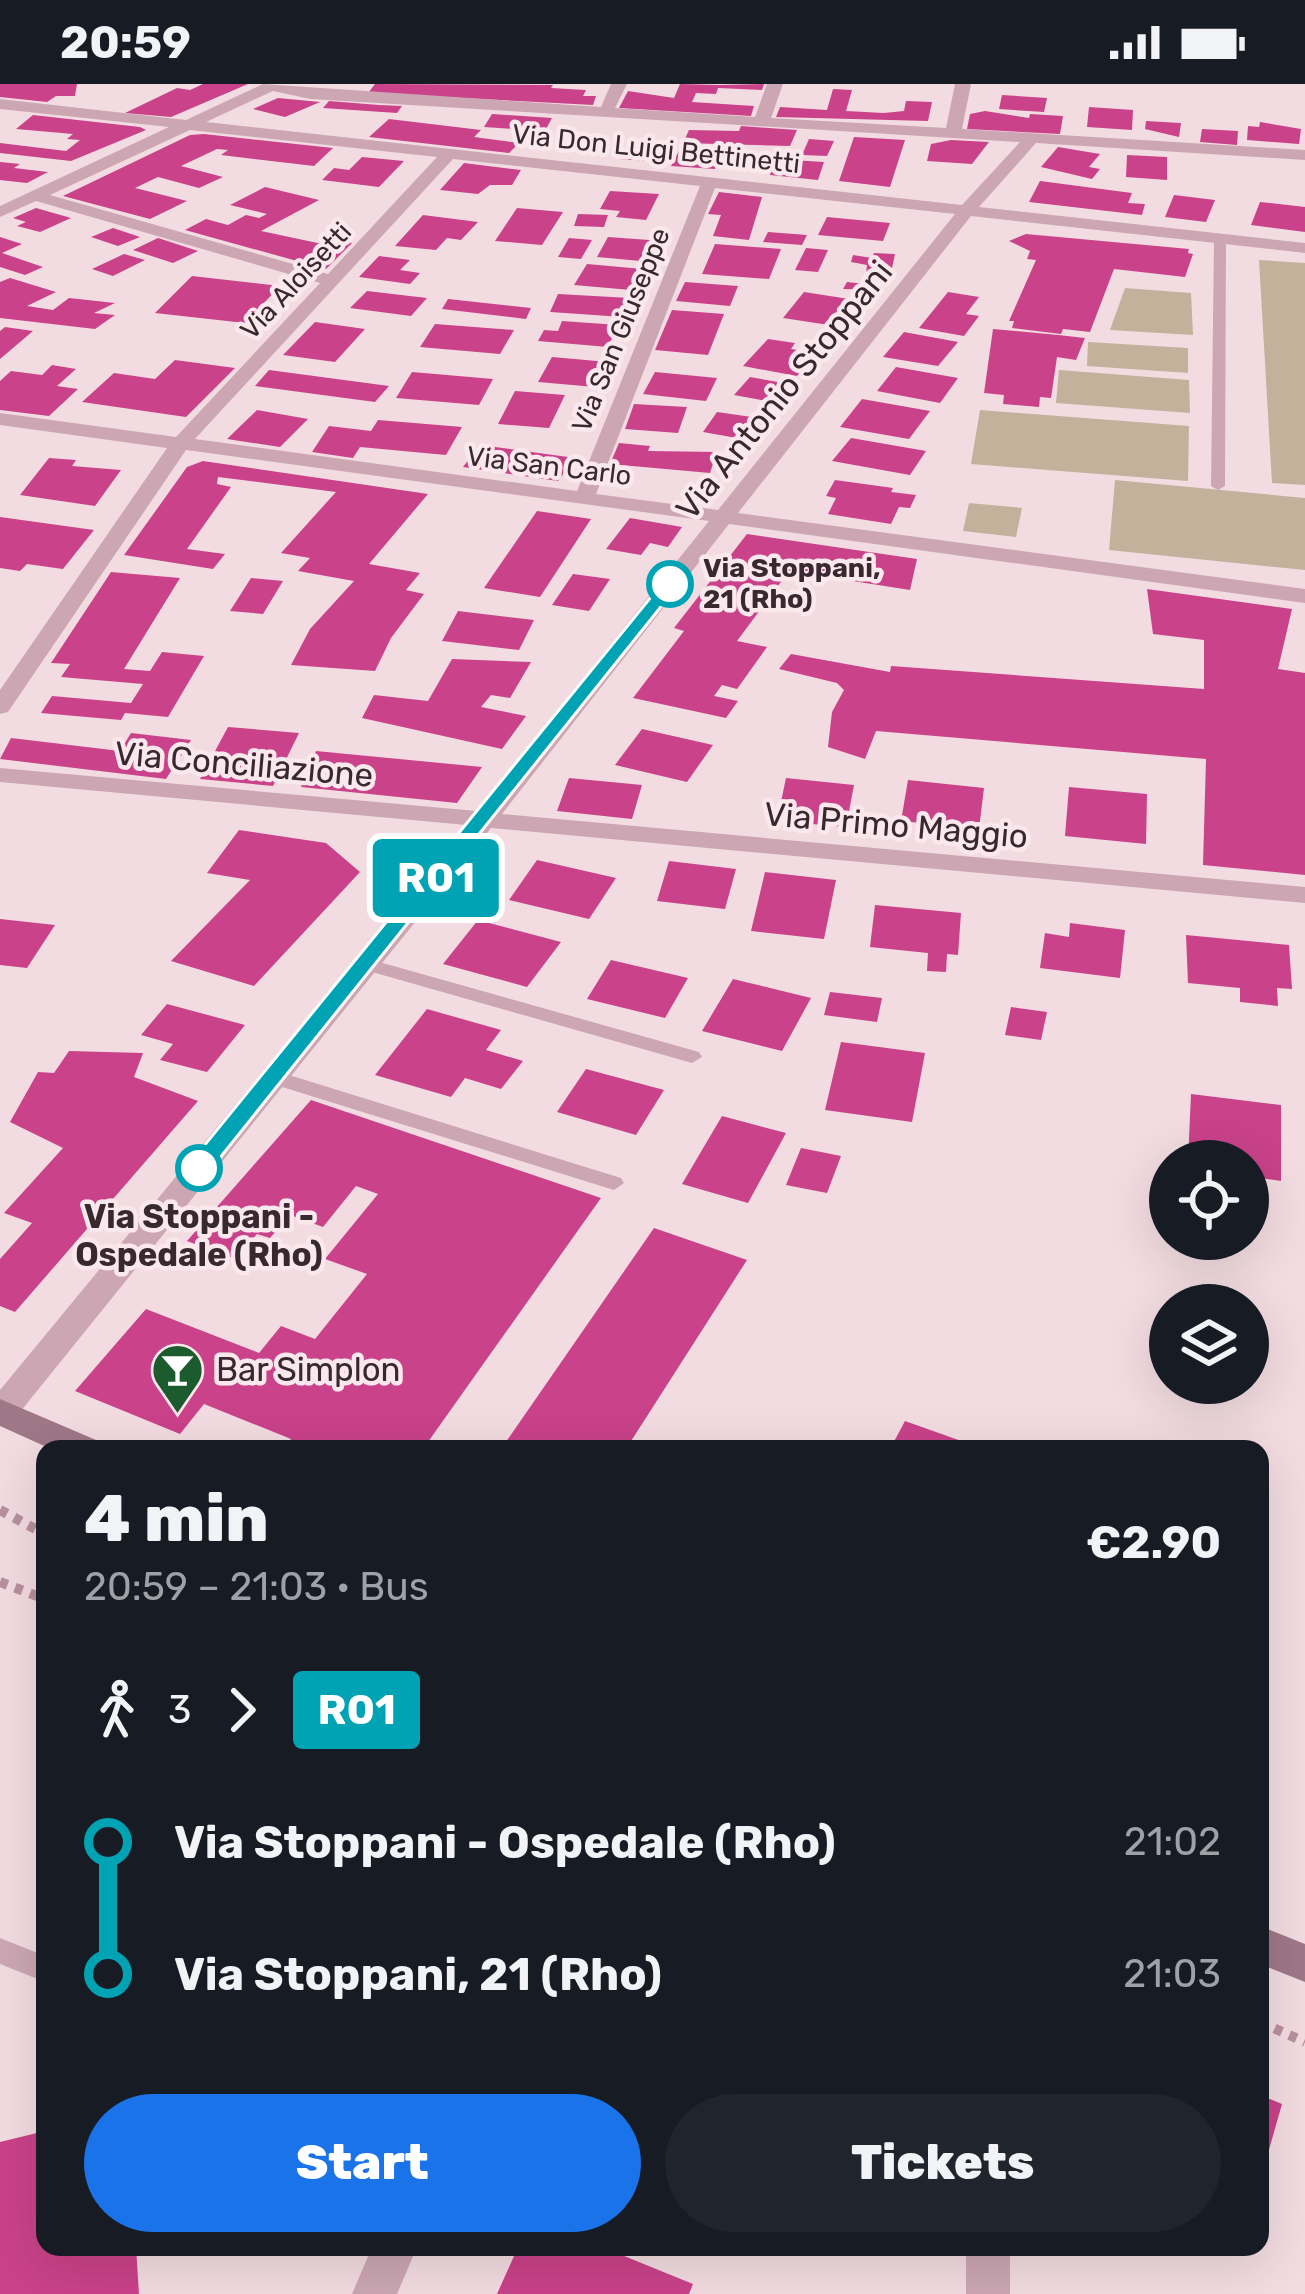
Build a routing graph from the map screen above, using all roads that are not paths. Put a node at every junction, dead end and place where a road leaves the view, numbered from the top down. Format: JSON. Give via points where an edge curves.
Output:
{"nodes":[{"id":1,"x":620,"y":84,"type":"edge"},
{"id":2,"x":776,"y":84,"type":"edge"},
{"id":3,"x":963,"y":84,"type":"edge"},
{"id":4,"x":273,"y":85,"type":"edge"},
{"id":5,"x":0,"y":104,"type":"edge"},
{"id":6,"x":606,"y":112,"type":"junction"},
{"id":7,"x":762,"y":121,"type":"junction"},
{"id":8,"x":192,"y":125,"type":"junction"},
{"id":9,"x":953,"y":133,"type":"junction"},
{"id":10,"x":1032,"y":138,"type":"junction"},
{"id":11,"x":451,"y":153,"type":"junction"},
{"id":12,"x":1305,"y":155,"type":"edge"},
{"id":13,"x":709,"y":183,"type":"junction"},
{"id":14,"x":35,"y":196,"type":"junction"},
{"id":15,"x":967,"y":210,"type":"junction"},
{"id":16,"x":0,"y":212,"type":"edge"},
{"id":17,"x":1220,"y":238,"type":"junction"},
{"id":18,"x":1305,"y":248,"type":"edge"},
{"id":19,"x":333,"y":281,"type":"junction"},
{"id":20,"x":0,"y":418,"type":"edge"},
{"id":21,"x":180,"y":444,"type":"junction"},
{"id":22,"x":1218,"y":486,"type":"dead end"},
{"id":23,"x":584,"y":498,"type":"junction"},
{"id":24,"x":725,"y":515,"type":"junction"},
{"id":25,"x":1305,"y":596,"type":"edge"},
{"id":26,"x":0,"y":707,"type":"edge"},
{"id":27,"x":0,"y":775,"type":"edge"},
{"id":28,"x":482,"y":822,"type":"junction"},
{"id":29,"x":1305,"y":895,"type":"edge"},
{"id":30,"x":365,"y":964,"type":"junction"},
{"id":31,"x":692,"y":1058,"type":"dead end"},
{"id":32,"x":273,"y":1077,"type":"junction"},
{"id":33,"x":614,"y":1184,"type":"dead end"},
{"id":34,"x":0,"y":1412,"type":"edge"},
{"id":35,"x":64,"y":1440,"type":"edge"},
{"id":36,"x":1269,"y":1949,"type":"edge"},
{"id":37,"x":0,"y":1951,"type":"edge"},
{"id":38,"x":1305,"y":1963,"type":"edge"},
{"id":39,"x":36,"y":1965,"type":"edge"},
{"id":40,"x":391,"y":2256,"type":"edge"},
{"id":41,"x":988,"y":2256,"type":"edge"},
{"id":42,"x":374,"y":2294,"type":"edge"},
{"id":43,"x":988,"y":2294,"type":"edge"}],
"edges":[{"from":1,"to":6,"type":"street"},
{"from":2,"to":7,"type":"street"},
{"from":3,"to":9,"type":"street"},
{"from":4,"to":6,"type":"street"},
{"from":4,"to":8,"type":"street"},
{"from":5,"to":8,"type":"street","name":"Via Don Luigi Bettinetti"},
{"from":6,"to":7,"type":"street"},
{"from":7,"to":9,"type":"street"},
{"from":8,"to":11,"type":"street","name":"Via Don Luigi Bettinetti"},
{"from":8,"to":14,"type":"street"},
{"from":9,"to":10,"type":"street"},
{"from":10,"to":12,"type":"street"},
{"from":10,"to":15,"type":"street","name":"Via Antonio Stoppani"},
{"from":11,"to":13,"type":"street","name":"Via Don Luigi Bettinetti"},
{"from":11,"to":19,"type":"street","name":"Via Aloisetti"},
{"from":13,"to":15,"type":"street","name":"Via Don Luigi Bettinetti"},
{"from":13,"to":23,"type":"street","name":"Via San Giuseppe"},
{"from":14,"to":16,"type":"street"},
{"from":14,"to":19,"type":"street"},
{"from":15,"to":17,"type":"street","name":"Via Don Luigi Bettinetti"},
{"from":15,"to":24,"type":"street","name":"Via Antonio Stoppani"},
{"from":17,"to":18,"type":"street","name":"Via Don Luigi Bettinetti"},
{"from":17,"to":22,"type":"lane"},
{"from":19,"to":21,"type":"street","name":"Via Aloisetti"},
{"from":20,"to":21,"type":"street","name":"Via San Carlo"},
{"from":21,"to":23,"type":"street","name":"Via San Carlo"},
{"from":21,"to":26,"type":"street","name":"Via Aloisetti"},
{"from":23,"to":24,"type":"street","name":"Via San Carlo"},
{"from":24,"to":25,"type":"street","name":"Via San Carlo"},
{"from":24,"to":28,"type":"street","name":"Via Antonio Stoppani"},
{"from":27,"to":28,"type":"street","name":"Via Conciliazione"},
{"from":28,"to":29,"type":"street","name":"Via Primo Maggio"},
{"from":28,"to":30,"type":"street","name":"Via Antonio Stoppani"},
{"from":30,"to":31,"type":"lane"},
{"from":30,"to":32,"type":"street","name":"Via Antonio Stoppani"},
{"from":32,"to":33,"type":"lane"},
{"from":32,"to":34,"type":"street","name":"Via Antonio Stoppani"},
{"from":34,"to":35,"type":"main road"},
{"from":36,"to":38,"type":"main road"},
{"from":37,"to":39,"type":"lane"},
{"from":40,"to":42,"type":"street"},
{"from":41,"to":43,"type":"street"}]}
